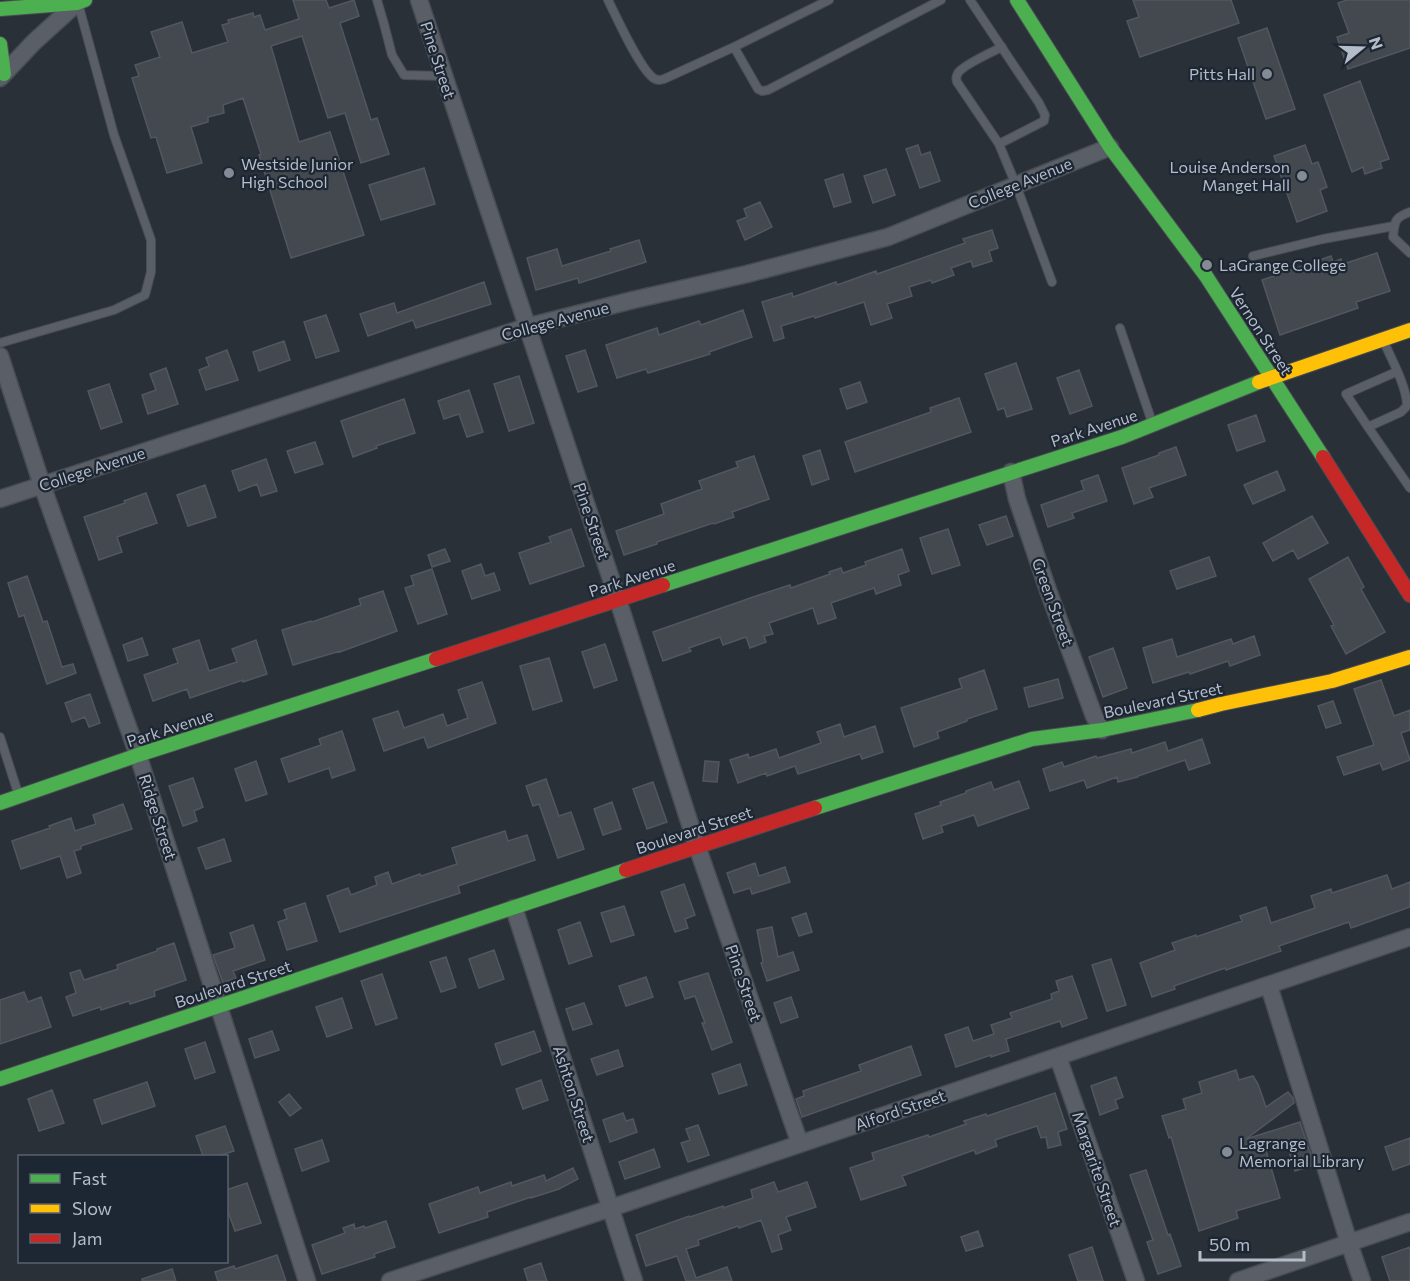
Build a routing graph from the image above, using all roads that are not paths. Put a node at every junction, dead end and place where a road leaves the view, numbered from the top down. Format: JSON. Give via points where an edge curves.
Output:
{"nodes":[{"id":1,"x":377,"y":0,"type":"edge"},
{"id":2,"x":418,"y":0,"type":"edge"},
{"id":3,"x":608,"y":0,"type":"edge"},
{"id":4,"x":829,"y":0,"type":"edge"},
{"id":5,"x":941,"y":0,"type":"edge"},
{"id":6,"x":970,"y":0,"type":"edge"},
{"id":7,"x":1017,"y":0,"type":"edge"},
{"id":8,"x":80,"y":1,"type":"edge"},
{"id":9,"x":0,"y":9,"type":"edge"},
{"id":10,"x":0,"y":44,"type":"edge"},
{"id":11,"x":734,"y":47,"type":"junction"},
{"id":12,"x":1002,"y":47,"type":"junction"},
{"id":13,"x":2,"y":76,"type":"edge"},
{"id":14,"x":444,"y":76,"type":"junction"},
{"id":15,"x":999,"y":144,"type":"junction"},
{"id":16,"x":1110,"y":147,"type":"junction"},
{"id":17,"x":1016,"y":185,"type":"junction"},
{"id":18,"x":1410,"y":212,"type":"edge"},
{"id":19,"x":1394,"y":226,"type":"junction"},
{"id":20,"x":1410,"y":253,"type":"edge"},
{"id":21,"x":1252,"y":256,"type":"dead end"},
{"id":22,"x":1052,"y":282,"type":"dead end"},
{"id":23,"x":526,"y":327,"type":"junction"},
{"id":24,"x":1120,"y":328,"type":"dead end"},
{"id":25,"x":1410,"y":330,"type":"edge"},
{"id":26,"x":1383,"y":339,"type":"junction"},
{"id":27,"x":0,"y":343,"type":"edge"},
{"id":28,"x":0,"y":356,"type":"edge"},
{"id":29,"x":1396,"y":372,"type":"junction"},
{"id":30,"x":1272,"y":377,"type":"junction"},
{"id":31,"x":1153,"y":426,"type":"junction"},
{"id":32,"x":1368,"y":427,"type":"junction"},
{"id":33,"x":1011,"y":472,"type":"junction"},
{"id":34,"x":42,"y":486,"type":"junction"},
{"id":35,"x":1410,"y":489,"type":"edge"},
{"id":36,"x":0,"y":500,"type":"edge"},
{"id":37,"x":1410,"y":595,"type":"edge"},
{"id":38,"x":618,"y":600,"type":"junction"},
{"id":39,"x":1410,"y":657,"type":"edge"},
{"id":40,"x":1102,"y":730,"type":"junction"},
{"id":41,"x":0,"y":737,"type":"edge"},
{"id":42,"x":138,"y":755,"type":"junction"},
{"id":43,"x":20,"y":796,"type":"junction"},
{"id":44,"x":0,"y":803,"type":"edge"},
{"id":45,"x":698,"y":846,"type":"junction"},
{"id":46,"x":514,"y":908,"type":"junction"},
{"id":47,"x":1410,"y":938,"type":"edge"},
{"id":48,"x":1269,"y":986,"type":"junction"},
{"id":49,"x":218,"y":1006,"type":"junction"},
{"id":50,"x":1058,"y":1057,"type":"junction"},
{"id":51,"x":0,"y":1079,"type":"edge"},
{"id":52,"x":800,"y":1144,"type":"junction"},
{"id":53,"x":611,"y":1208,"type":"junction"},
{"id":54,"x":1410,"y":1222,"type":"edge"},
{"id":55,"x":1349,"y":1243,"type":"junction"},
{"id":56,"x":307,"y":1281,"type":"edge"},
{"id":57,"x":390,"y":1281,"type":"edge"},
{"id":58,"x":634,"y":1281,"type":"edge"},
{"id":59,"x":1136,"y":1281,"type":"edge"},
{"id":60,"x":1238,"y":1281,"type":"edge"},
{"id":61,"x":1362,"y":1281,"type":"edge"}],
"edges":[{"from":1,"to":14,"type":"lane","via":[[392,55],[404,75]]},
{"from":2,"to":14,"type":"street","name":"Pine Street"},
{"from":3,"to":11,"type":"lane","via":[[642,66],[657,80]]},
{"from":4,"to":11,"type":"lane"},
{"from":5,"to":11,"type":"lane","via":[[768,90],[758,89]]},
{"from":6,"to":12,"type":"lane"},
{"from":7,"to":16,"type":"street","name":"Vernon Street"},
{"from":8,"to":9,"type":"street"},
{"from":8,"to":13,"type":"street"},
{"from":8,"to":27,"type":"lane","via":[[114,135],[152,240],[152,272],[145,295],[114,310]]},
{"from":10,"to":13,"type":"street"},
{"from":12,"to":15,"type":"lane","via":[[966,66],[956,78]]},
{"from":12,"to":15,"type":"lane","via":[[1045,115],[1038,125]]},
{"from":14,"to":23,"type":"street","name":"Pine Street"},
{"from":15,"to":17,"type":"lane"},
{"from":16,"to":17,"type":"street","name":"College Avenue"},
{"from":16,"to":30,"type":"street","name":"Vernon Street","via":[[1206,276]]},
{"from":17,"to":22,"type":"lane"},
{"from":17,"to":23,"type":"street","name":"College Avenue","via":[[888,237]]},
{"from":18,"to":19,"type":"lane","via":[[1398,217]]},
{"from":19,"to":20,"type":"lane","via":[[1393,237]]},
{"from":19,"to":21,"type":"lane"},
{"from":23,"to":34,"type":"street","name":"College Avenue"},
{"from":23,"to":38,"type":"street","name":"Pine Street"},
{"from":24,"to":31,"type":"lane"},
{"from":25,"to":26,"type":"street","name":"Park Avenue"},
{"from":26,"to":29,"type":"lane"},
{"from":26,"to":30,"type":"street","name":"Park Avenue"},
{"from":28,"to":34,"type":"street","name":"Ridge Street"},
{"from":29,"to":32,"type":"lane","via":[[1407,396],[1407,406]]},
{"from":29,"to":32,"type":"lane","via":[[1346,394]]},
{"from":30,"to":31,"type":"street","name":"Park Avenue"},
{"from":30,"to":37,"type":"street","name":"Vernon Street"},
{"from":31,"to":33,"type":"street","name":"Park Avenue"},
{"from":32,"to":35,"type":"lane"},
{"from":33,"to":38,"type":"street","name":"Park Avenue"},
{"from":33,"to":40,"type":"street","name":"Green Street","via":[[1049,593]]},
{"from":34,"to":36,"type":"street","name":"College Avenue"},
{"from":34,"to":42,"type":"street","name":"Ridge Street"},
{"from":38,"to":42,"type":"street","name":"Park Avenue"},
{"from":38,"to":45,"type":"street","name":"Pine Street"},
{"from":39,"to":40,"type":"street","name":"Boulevard Street","via":[[1332,681]]},
{"from":40,"to":45,"type":"street","name":"Boulevard Street","via":[[1032,739]]},
{"from":41,"to":43,"type":"lane"},
{"from":42,"to":43,"type":"street","name":"Park Avenue"},
{"from":42,"to":49,"type":"street","name":"Ridge Street"},
{"from":43,"to":44,"type":"street","name":"Park Avenue"},
{"from":45,"to":46,"type":"street","name":"Boulevard Street"},
{"from":45,"to":52,"type":"street","name":"Pine Street"},
{"from":46,"to":49,"type":"street","name":"Boulevard Street"},
{"from":46,"to":53,"type":"street","name":"Ashton Street"},
{"from":47,"to":48,"type":"street","name":"Alford Street"},
{"from":48,"to":50,"type":"street","name":"Alford Street"},
{"from":48,"to":55,"type":"street"},
{"from":49,"to":51,"type":"street","name":"Boulevard Street"},
{"from":49,"to":56,"type":"street","name":"Ridge Street"},
{"from":50,"to":52,"type":"street","name":"Alford Street"},
{"from":50,"to":59,"type":"street","name":"Margarite Street"},
{"from":52,"to":53,"type":"street","name":"Alford Street"},
{"from":53,"to":57,"type":"street","name":"Alford Street"},
{"from":53,"to":58,"type":"street","name":"Ashton Street"},
{"from":54,"to":55,"type":"street"},
{"from":55,"to":60,"type":"street"},
{"from":55,"to":61,"type":"street"}]}
